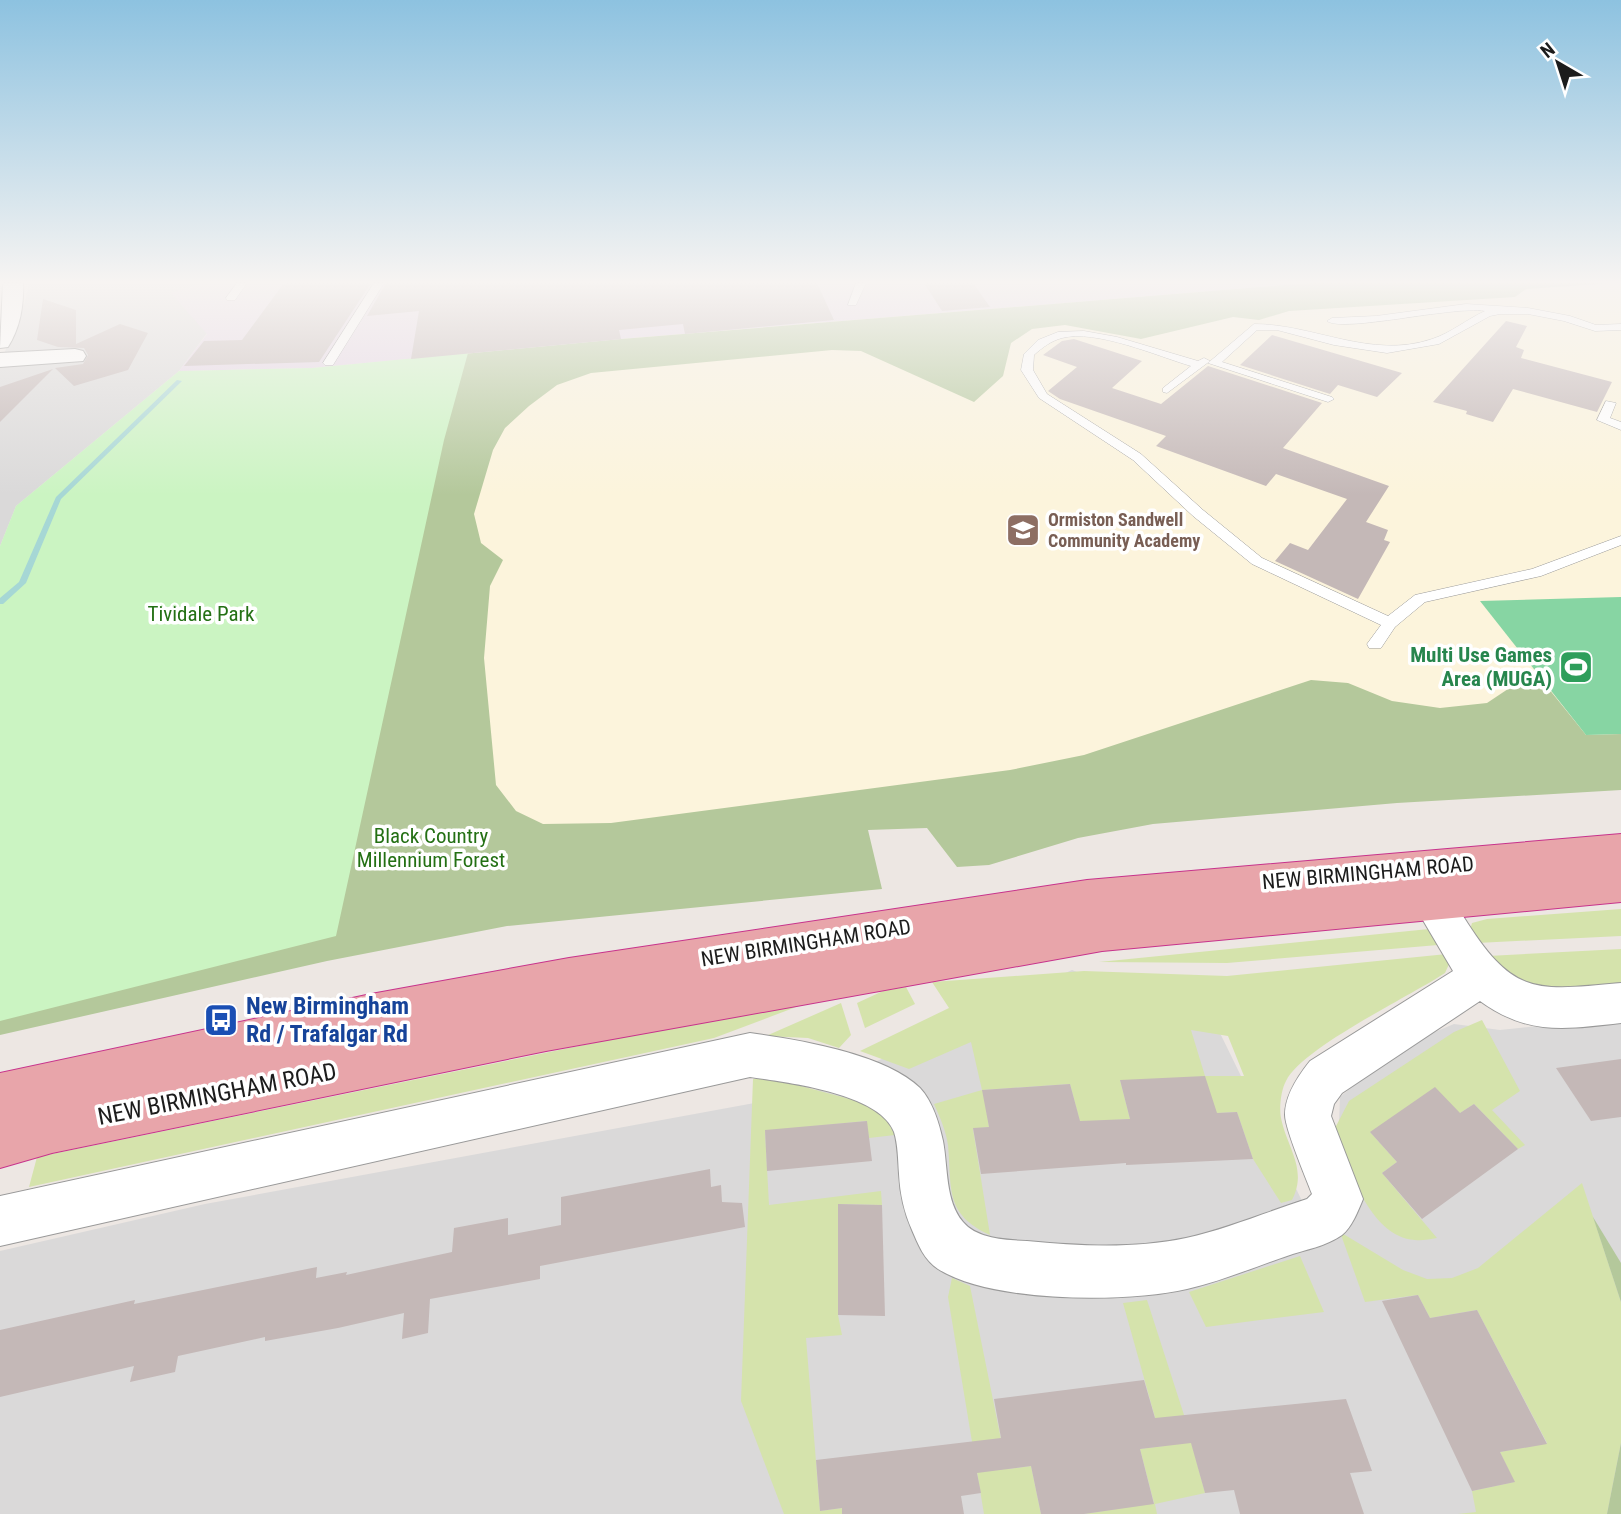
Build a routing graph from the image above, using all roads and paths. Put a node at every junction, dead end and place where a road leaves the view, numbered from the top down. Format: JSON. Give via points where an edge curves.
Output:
{"nodes":[{"id":1,"x":335,"y":354,"type":"edge"},
{"id":2,"x":1029,"y":354,"type":"edge"},
{"id":3,"x":1162,"y":354,"type":"edge"},
{"id":4,"x":1224,"y":354,"type":"edge"},
{"id":5,"x":75,"y":356,"type":"dead end"},
{"id":6,"x":0,"y":360,"type":"edge"},
{"id":7,"x":329,"y":363,"type":"dead end"},
{"id":8,"x":1214,"y":363,"type":"junction"},
{"id":9,"x":1197,"y":364,"type":"junction"},
{"id":10,"x":1167,"y":390,"type":"dead end"},
{"id":11,"x":1328,"y":399,"type":"dead end"},
{"id":12,"x":1610,"y":403,"type":"dead end"},
{"id":13,"x":1621,"y":426,"type":"edge"},
{"id":14,"x":1621,"y":540,"type":"edge"},
{"id":15,"x":1390,"y":623,"type":"junction"},
{"id":16,"x":1375,"y":644,"type":"dead end"},
{"id":17,"x":1621,"y":850,"type":"edge"},
{"id":18,"x":1621,"y":884,"type":"edge"},
{"id":19,"x":1431,"y":900,"type":"junction"},
{"id":20,"x":1481,"y":977,"type":"junction"},
{"id":21,"x":1621,"y":1003,"type":"edge"},
{"id":22,"x":0,"y":1098,"type":"edge"},
{"id":23,"x":0,"y":1142,"type":"edge"},
{"id":24,"x":0,"y":1221,"type":"edge"}],
"edges":[{"from":1,"to":7,"type":"lane"},
{"from":2,"to":15,"type":"lane","via":[[1027,370],[1043,396],[1137,457],[1257,561]]},
{"from":3,"to":9,"type":"lane"},
{"from":4,"to":8,"type":"lane"},
{"from":5,"to":6,"type":"street"},
{"from":8,"to":9,"type":"lane","via":[[1204,360]]},
{"from":8,"to":11,"type":"lane"},
{"from":9,"to":10,"type":"lane"},
{"from":12,"to":13,"type":"lane","via":[[1603,420]]},
{"from":14,"to":15,"type":"lane","via":[[1536,573],[1420,598]]},
{"from":15,"to":16,"type":"lane"},
{"from":17,"to":22,"type":"highway","name":"NEW BIRMINGHAM ROAD","via":[[1087,899],[569,979]]},
{"from":18,"to":19,"type":"highway","name":"NEW BIRMINGHAM ROAD"},
{"from":19,"to":20,"type":"street","name":"NEW BIRMINGHAM ROAD"},
{"from":19,"to":23,"type":"highway","name":"NEW BIRMINGHAM ROAD","via":[[1102,931],[546,1028]]},
{"from":20,"to":21,"type":"street","name":"NEW BIRMINGHAM ROAD","via":[[1518,1002],[1550,1009]]},
{"from":20,"to":24,"type":"street","via":[[1326,1077],[1313,1094],[1308,1116],[1338,1199],[1326,1216],[1245,1247],[1156,1269],[1008,1266],[974,1261],[955,1250],[937,1230],[928,1209],[914,1119],[903,1102],[887,1089],[843,1075],[790,1060],[750,1055]]}]}
